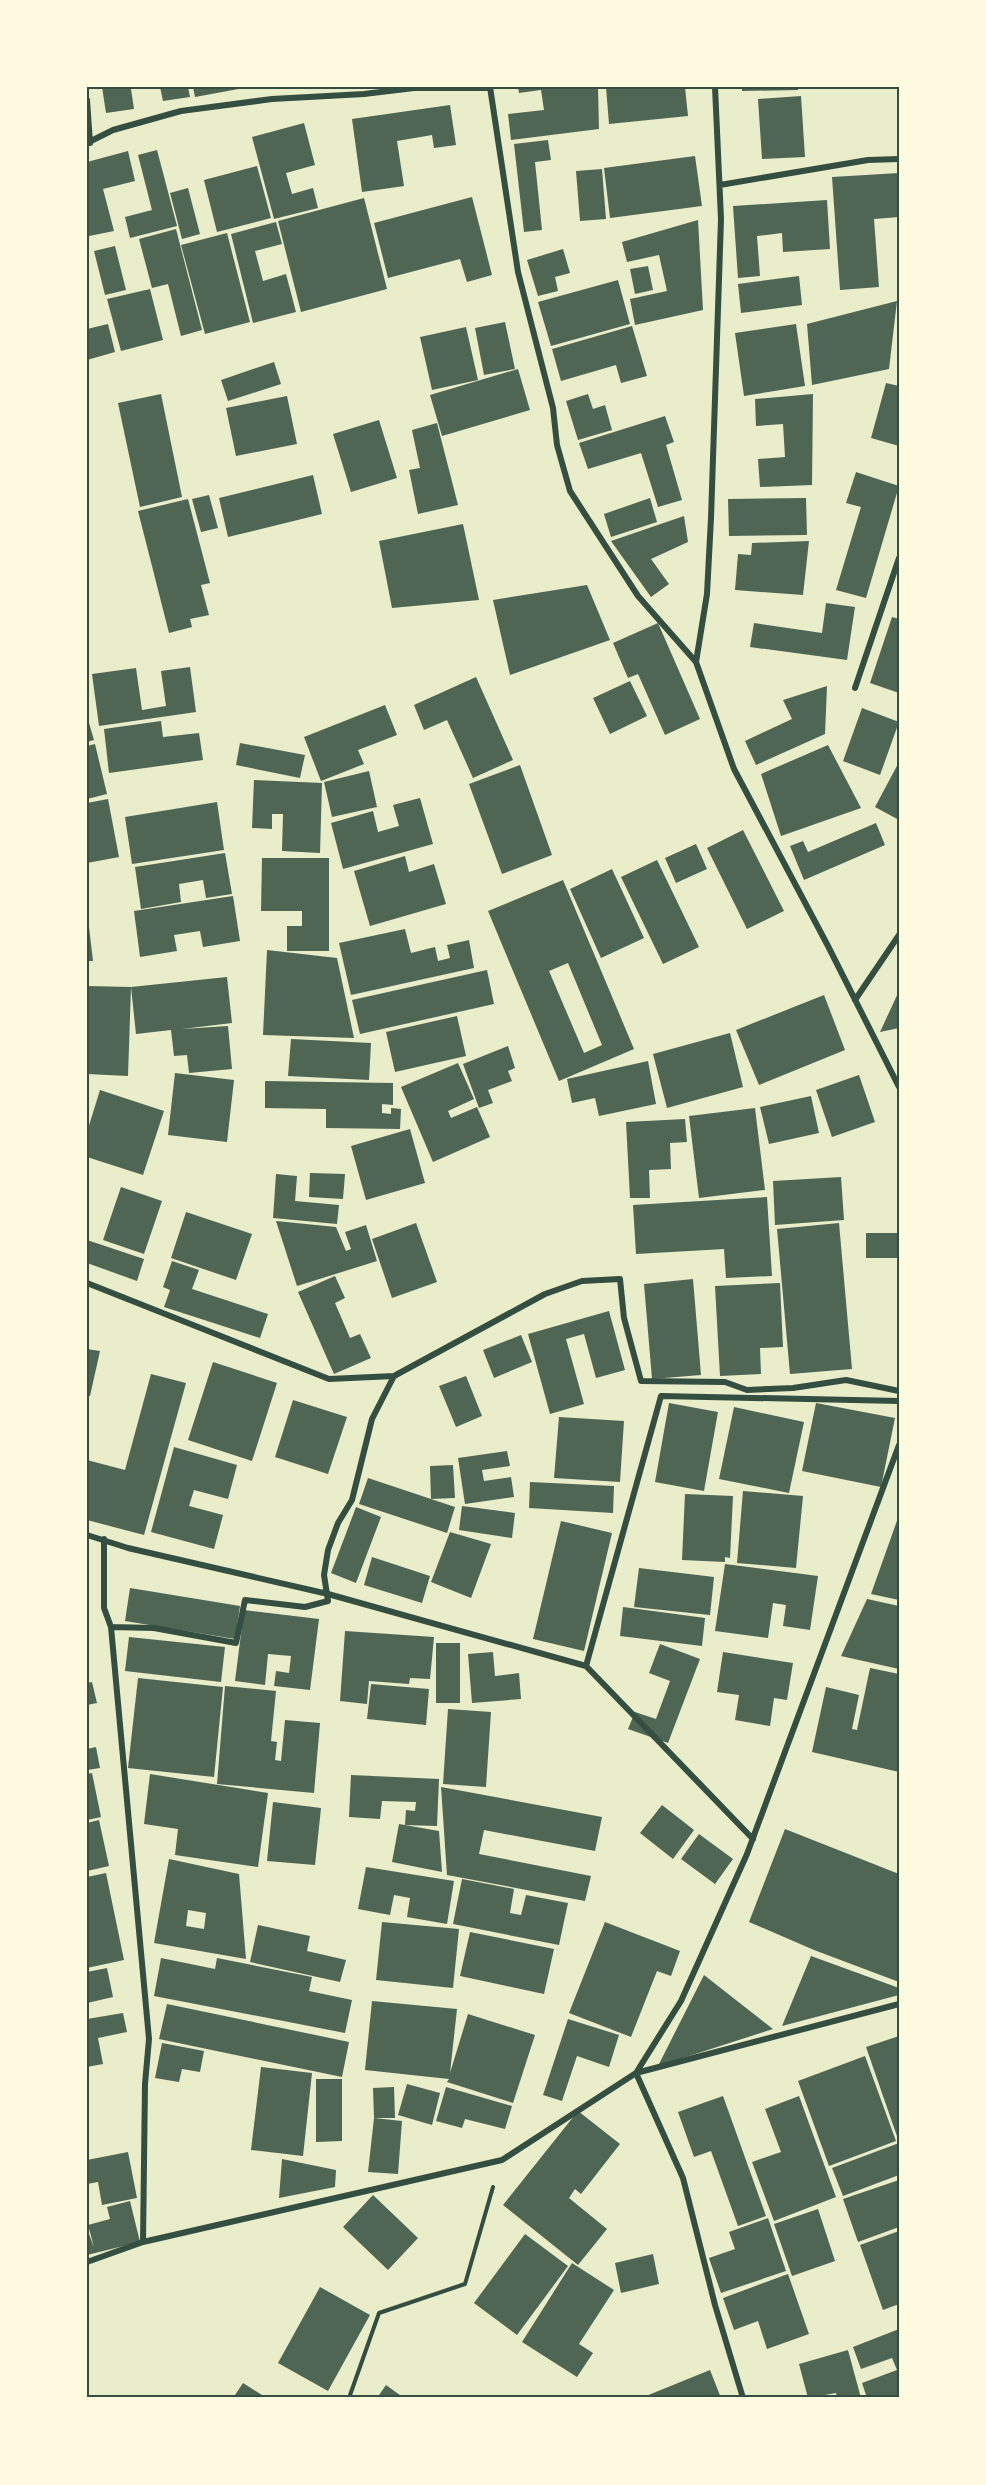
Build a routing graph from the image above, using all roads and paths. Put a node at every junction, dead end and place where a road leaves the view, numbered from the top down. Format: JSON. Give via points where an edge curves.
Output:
{"nodes":[{"id":1,"x":490,"y":87,"type":"edge"},
{"id":2,"x":715,"y":87,"type":"edge"},
{"id":3,"x":87,"y":100,"type":"edge"},
{"id":4,"x":88,"y":143,"type":"edge"},
{"id":5,"x":899,"y":159,"type":"edge"},
{"id":6,"x":720,"y":185,"type":"junction"},
{"id":7,"x":899,"y":558,"type":"edge"},
{"id":8,"x":696,"y":662,"type":"junction"},
{"id":9,"x":855,"y":688,"type":"dead end"},
{"id":10,"x":899,"y":935,"type":"edge"},
{"id":11,"x":855,"y":1000,"type":"junction"},
{"id":12,"x":899,"y":1087,"type":"edge"},
{"id":13,"x":87,"y":1283,"type":"edge"},
{"id":14,"x":394,"y":1376,"type":"junction"},
{"id":15,"x":899,"y":1391,"type":"edge"},
{"id":16,"x":899,"y":1401,"type":"edge"},
{"id":17,"x":899,"y":1445,"type":"edge"},
{"id":18,"x":87,"y":1535,"type":"edge"},
{"id":19,"x":104,"y":1539,"type":"junction"},
{"id":20,"x":328,"y":1594,"type":"junction"},
{"id":21,"x":111,"y":1627,"type":"junction"},
{"id":22,"x":586,"y":1666,"type":"junction"},
{"id":23,"x":753,"y":1839,"type":"junction"},
{"id":24,"x":899,"y":2004,"type":"edge"},
{"id":25,"x":636,"y":2073,"type":"junction"},
{"id":26,"x":502,"y":2160,"type":"junction"},
{"id":27,"x":143,"y":2242,"type":"junction"},
{"id":28,"x":87,"y":2262,"type":"edge"},
{"id":29,"x":349,"y":2398,"type":"edge"},
{"id":30,"x":743,"y":2398,"type":"edge"}],
"edges":[{"from":1,"to":4,"type":"street","via":[[414,88],[272,99],[181,111],[113,130]]},
{"from":1,"to":8,"type":"street","via":[[518,272],[570,491],[638,596]]},
{"from":2,"to":6,"type":"street"},
{"from":3,"to":4,"type":"street"},
{"from":5,"to":6,"type":"street","via":[[868,160]]},
{"from":6,"to":8,"type":"street","via":[[711,518],[707,594]]},
{"from":7,"to":9,"type":"street"},
{"from":8,"to":11,"type":"street","via":[[734,769]]},
{"from":10,"to":11,"type":"street"},
{"from":11,"to":12,"type":"street"},
{"from":13,"to":14,"type":"street","via":[[329,1379]]},
{"from":14,"to":15,"type":"street","via":[[545,1294],[582,1281],[620,1279],[624,1318],[642,1381],[725,1382],[747,1390],[846,1380]]},
{"from":14,"to":20,"type":"street","via":[[372,1419],[352,1500],[328,1550],[324,1575]]},
{"from":16,"to":22,"type":"street","via":[[661,1396]]},
{"from":17,"to":23,"type":"street"},
{"from":18,"to":19,"type":"street"},
{"from":19,"to":20,"type":"street","via":[[128,1548]]},
{"from":19,"to":21,"type":"street","via":[[104,1608]]},
{"from":20,"to":21,"type":"street","via":[[328,1601],[305,1607],[245,1600],[236,1643],[154,1628]]},
{"from":20,"to":22,"type":"street"},
{"from":21,"to":27,"type":"street","via":[[149,2039]]},
{"from":22,"to":23,"type":"street"},
{"from":23,"to":25,"type":"street","via":[[681,2001]]},
{"from":24,"to":25,"type":"street"},
{"from":25,"to":26,"type":"street"},
{"from":25,"to":30,"type":"street","via":[[683,2178]]},
{"from":26,"to":27,"type":"street"},
{"from":26,"to":29,"type":"path","via":[[465,2284],[379,2313]]},
{"from":27,"to":28,"type":"street"}]}
